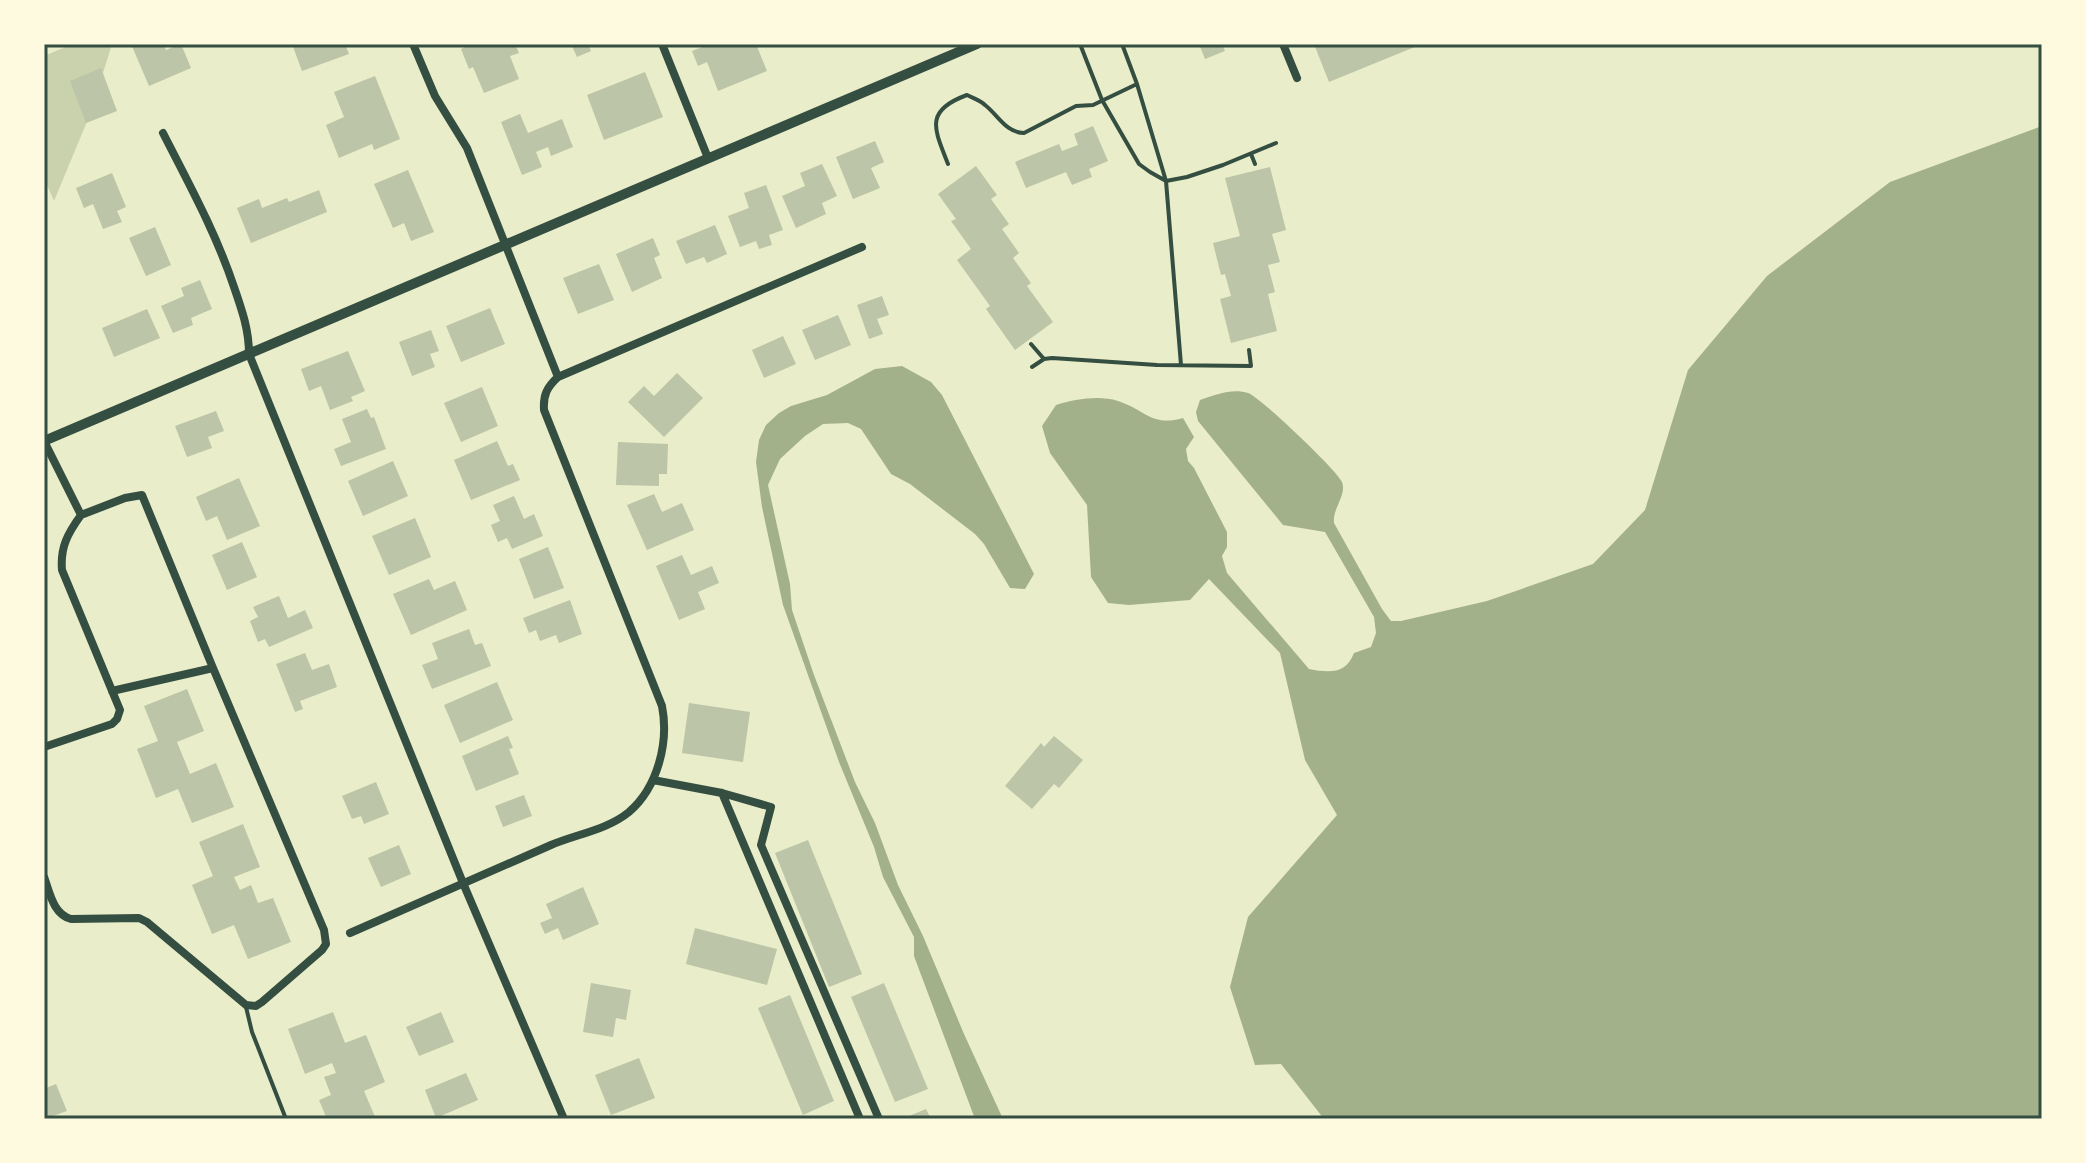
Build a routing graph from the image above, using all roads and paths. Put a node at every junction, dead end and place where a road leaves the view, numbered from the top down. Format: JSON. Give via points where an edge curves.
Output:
{"nodes":[{"id":1,"x":413,"y":44,"type":"edge"},
{"id":2,"x":662,"y":44,"type":"edge"},
{"id":3,"x":977,"y":44,"type":"edge"},
{"id":4,"x":1080,"y":44,"type":"edge"},
{"id":5,"x":1122,"y":44,"type":"edge"},
{"id":6,"x":1283,"y":44,"type":"edge"},
{"id":7,"x":1297,"y":78,"type":"dead end"},
{"id":8,"x":1137,"y":84,"type":"junction"},
{"id":9,"x":1102,"y":100,"type":"junction"},
{"id":10,"x":163,"y":133,"type":"dead end"},
{"id":11,"x":1276,"y":143,"type":"dead end"},
{"id":12,"x":1251,"y":154,"type":"junction"},
{"id":13,"x":708,"y":158,"type":"junction"},
{"id":14,"x":948,"y":164,"type":"dead end"},
{"id":15,"x":1255,"y":164,"type":"dead end"},
{"id":16,"x":1166,"y":181,"type":"junction"},
{"id":17,"x":504,"y":244,"type":"junction"},
{"id":18,"x":862,"y":247,"type":"dead end"},
{"id":19,"x":1031,"y":344,"type":"dead end"},
{"id":20,"x":1249,"y":350,"type":"dead end"},
{"id":21,"x":249,"y":354,"type":"junction"},
{"id":22,"x":1044,"y":359,"type":"junction"},
{"id":23,"x":1181,"y":365,"type":"junction"},
{"id":24,"x":1032,"y":367,"type":"dead end"},
{"id":25,"x":558,"y":377,"type":"junction"},
{"id":26,"x":44,"y":441,"type":"edge"},
{"id":27,"x":81,"y":515,"type":"junction"},
{"id":28,"x":213,"y":668,"type":"junction"},
{"id":29,"x":112,"y":691,"type":"junction"},
{"id":30,"x":44,"y":747,"type":"edge"},
{"id":31,"x":653,"y":780,"type":"junction"},
{"id":32,"x":722,"y":793,"type":"junction"},
{"id":33,"x":44,"y":877,"type":"edge"},
{"id":34,"x":463,"y":883,"type":"junction"},
{"id":35,"x":350,"y":933,"type":"dead end"},
{"id":36,"x":246,"y":1005,"type":"junction"},
{"id":37,"x":286,"y":1119,"type":"edge"},
{"id":38,"x":564,"y":1119,"type":"edge"},
{"id":39,"x":860,"y":1119,"type":"edge"},
{"id":40,"x":879,"y":1119,"type":"edge"}],
"edges":[{"from":1,"to":17,"type":"street","via":[[435,96],[467,148]]},
{"from":2,"to":13,"type":"street"},
{"from":3,"to":13,"type":"street"},
{"from":4,"to":9,"type":"lane"},
{"from":5,"to":8,"type":"lane"},
{"from":6,"to":7,"type":"street"},
{"from":8,"to":9,"type":"lane"},
{"from":8,"to":16,"type":"lane"},
{"from":9,"to":14,"type":"lane","via":[[1016,133],[979,100],[967,95],[956,99],[935,119]]},
{"from":9,"to":16,"type":"lane","via":[[1139,164]]},
{"from":10,"to":21,"type":"street","via":[[225,262],[249,332]]},
{"from":11,"to":12,"type":"lane"},
{"from":12,"to":15,"type":"lane"},
{"from":12,"to":16,"type":"lane"},
{"from":13,"to":17,"type":"street"},
{"from":16,"to":23,"type":"lane"},
{"from":17,"to":21,"type":"street"},
{"from":17,"to":25,"type":"street"},
{"from":18,"to":25,"type":"street"},
{"from":19,"to":22,"type":"lane"},
{"from":20,"to":23,"type":"lane","via":[[1251,366]]},
{"from":21,"to":26,"type":"street"},
{"from":21,"to":34,"type":"street"},
{"from":22,"to":23,"type":"lane"},
{"from":22,"to":24,"type":"lane"},
{"from":25,"to":31,"type":"street","via":[[545,392],[544,410],[662,706],[664,741]]},
{"from":26,"to":27,"type":"street"},
{"from":27,"to":28,"type":"street","via":[[142,495]]},
{"from":27,"to":29,"type":"street","via":[[64,542],[62,570]]},
{"from":28,"to":29,"type":"street"},
{"from":28,"to":36,"type":"street","via":[[327,937],[322,950],[262,1002]]},
{"from":29,"to":30,"type":"street","via":[[120,710],[112,724]]},
{"from":31,"to":32,"type":"street"},
{"from":31,"to":34,"type":"street","via":[[637,804],[609,825]]},
{"from":32,"to":39,"type":"street"},
{"from":32,"to":40,"type":"street","via":[[771,807],[761,845]]},
{"from":33,"to":36,"type":"street","via":[[64,917],[139,918]]},
{"from":34,"to":35,"type":"street"},
{"from":34,"to":38,"type":"street"},
{"from":36,"to":37,"type":"lane"}]}
